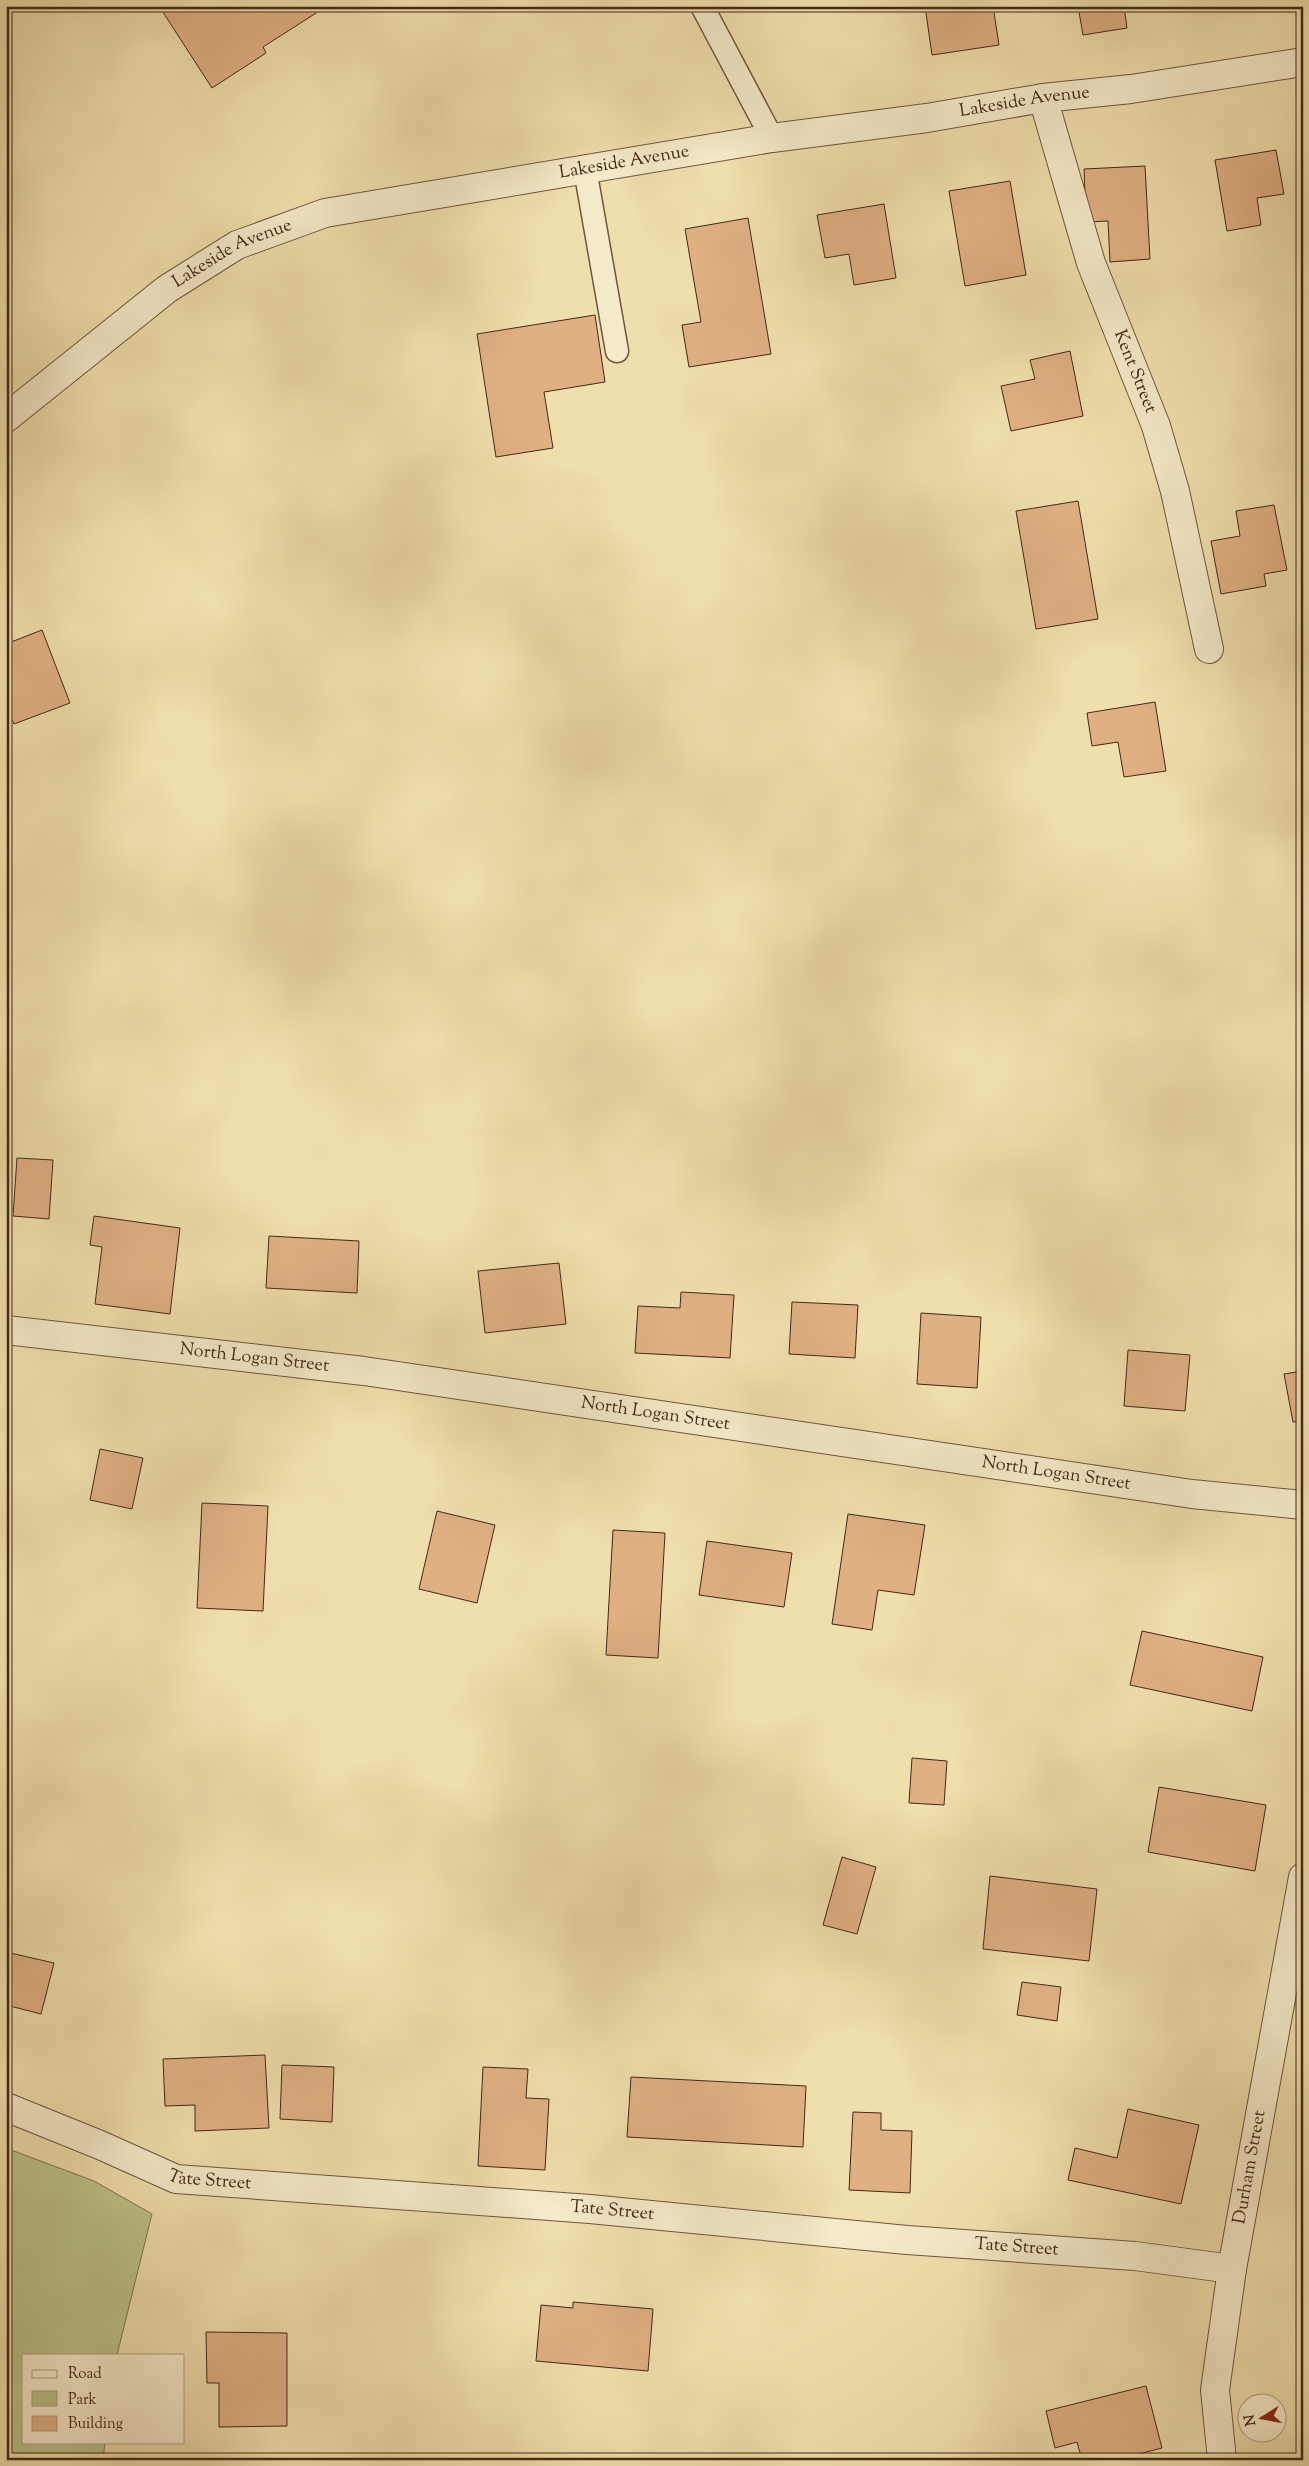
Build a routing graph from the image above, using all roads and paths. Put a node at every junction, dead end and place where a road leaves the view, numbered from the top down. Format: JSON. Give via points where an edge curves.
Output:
{"nodes":[{"id":1,"x":702,"y":6,"type":"edge"},
{"id":2,"x":1303,"y":62,"type":"edge"},
{"id":3,"x":1043,"y":98,"type":"junction"},
{"id":4,"x":772,"y":138,"type":"junction"},
{"id":5,"x":585,"y":169,"type":"junction"},
{"id":6,"x":617,"y":351,"type":"dead end"},
{"id":7,"x":6,"y":418,"type":"edge"},
{"id":8,"x":1208,"y":649,"type":"dead end"},
{"id":9,"x":6,"y":1330,"type":"edge"},
{"id":10,"x":1303,"y":1505,"type":"edge"},
{"id":11,"x":1303,"y":1877,"type":"edge"},
{"id":12,"x":6,"y":2108,"type":"edge"},
{"id":13,"x":1232,"y":2269,"type":"junction"},
{"id":14,"x":1222,"y":2460,"type":"edge"}],
"edges":[{"from":1,"to":4,"type":"lane"},
{"from":2,"to":3,"type":"street","name":"Lakeside Avenue","via":[[1131,89]]},
{"from":3,"to":4,"type":"street","name":"Lakeside Avenue","via":[[927,118]]},
{"from":3,"to":8,"type":"street","name":"Kent Street","via":[[1091,263],[1156,426],[1175,491]]},
{"from":4,"to":5,"type":"street","name":"Lakeside Avenue"},
{"from":5,"to":6,"type":"lane"},
{"from":5,"to":7,"type":"street","name":"Lakeside Avenue","via":[[325,212],[237,245],[167,289]]},
{"from":9,"to":10,"type":"street","name":"North Logan Street","via":[[364,1371],[1182,1492]]},
{"from":11,"to":13,"type":"street","name":"Durham Street"},
{"from":12,"to":13,"type":"street","name":"Tate Street","via":[[100,2145],[176,2180],[590,2209],[906,2240],[1135,2256]]},
{"from":13,"to":14,"type":"street","name":"Durham Street","via":[[1214,2390]]}]}
